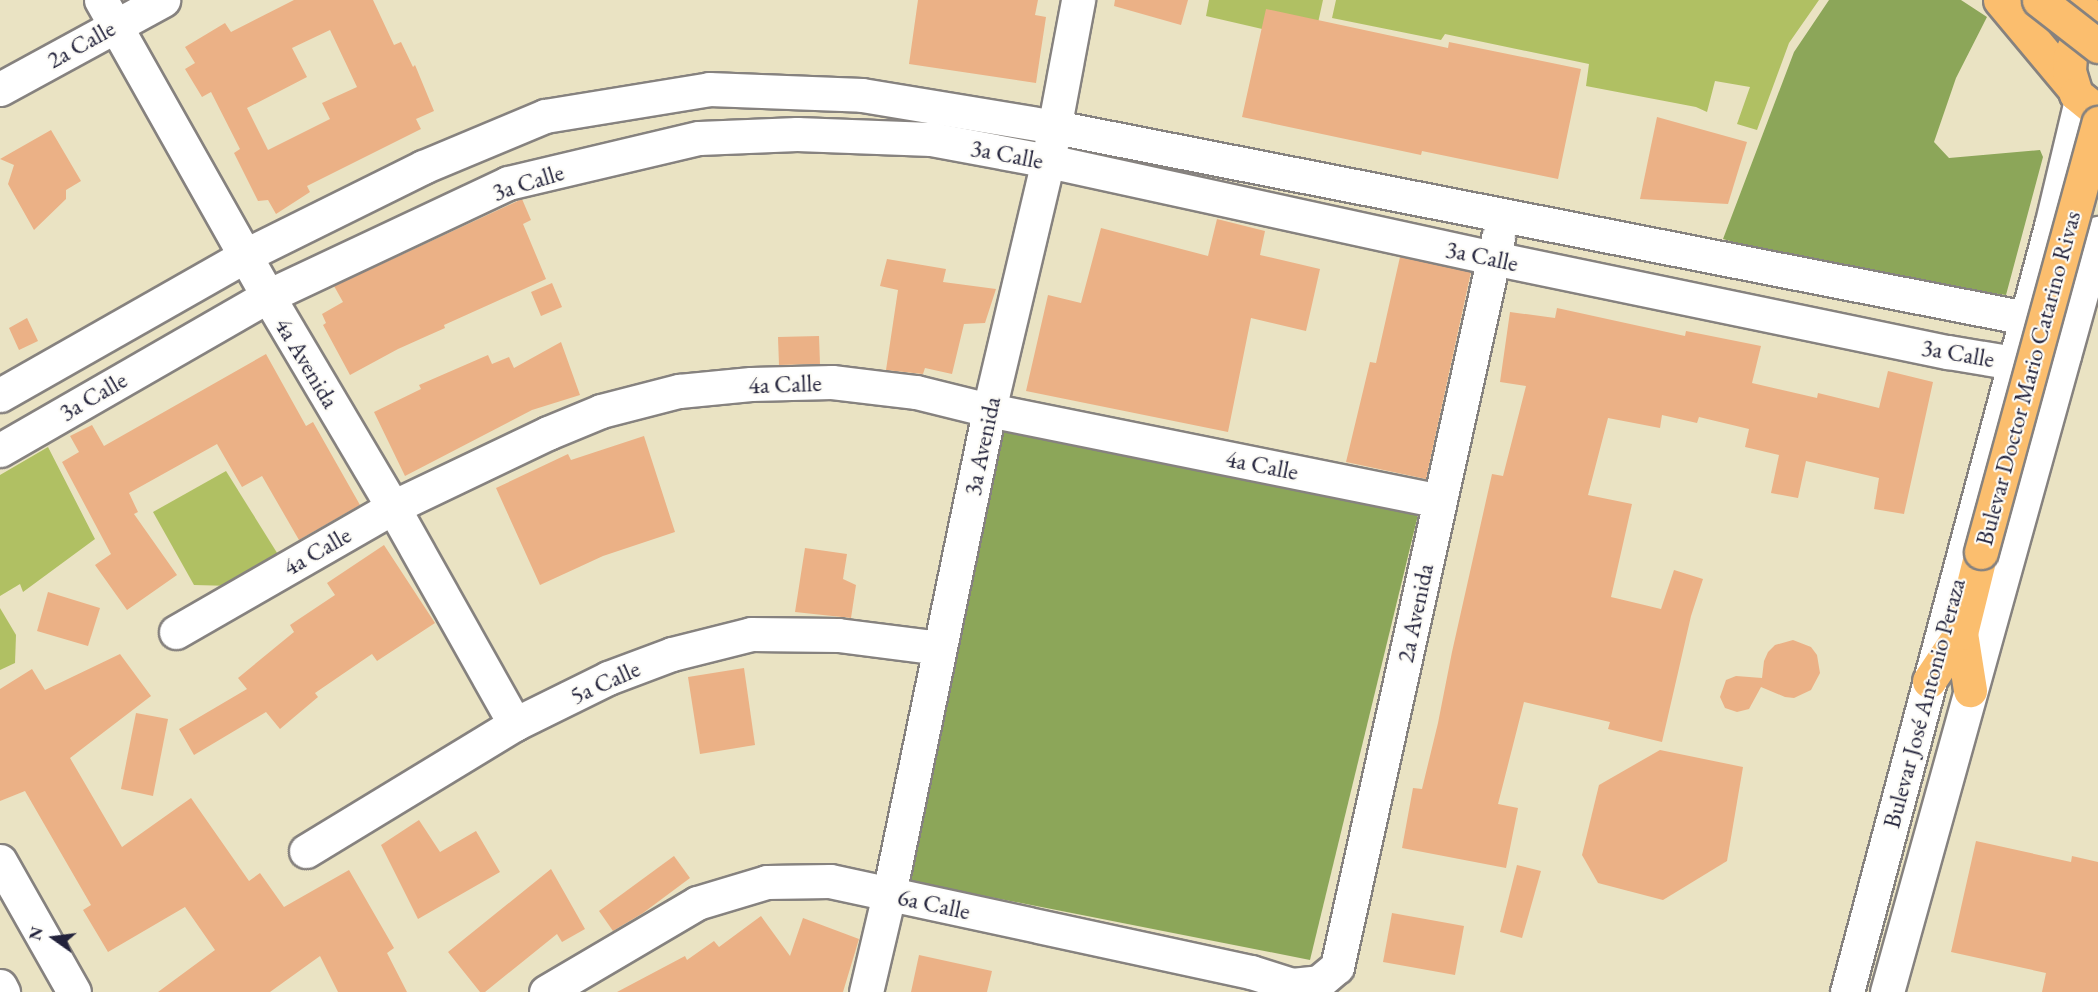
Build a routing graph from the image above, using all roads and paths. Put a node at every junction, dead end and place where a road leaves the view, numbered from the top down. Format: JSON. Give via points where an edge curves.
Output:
{"nodes":[{"id":1,"x":163,"y":0,"type":"edge"},
{"id":2,"x":1078,"y":0,"type":"edge"},
{"id":3,"x":2000,"y":0,"type":"edge"},
{"id":4,"x":2038,"y":0,"type":"edge"},
{"id":5,"x":2073,"y":0,"type":"edge"},
{"id":6,"x":108,"y":13,"type":"edge"},
{"id":7,"x":2098,"y":30,"type":"edge"},
{"id":8,"x":0,"y":89,"type":"edge"},
{"id":9,"x":2087,"y":105,"type":"edge"},
{"id":10,"x":1055,"y":126,"type":"junction"},
{"id":11,"x":1048,"y":161,"type":"junction"},
{"id":12,"x":1503,"y":214,"type":"junction"},
{"id":13,"x":2098,"y":233,"type":"edge"},
{"id":14,"x":246,"y":255,"type":"junction"},
{"id":15,"x":1493,"y":258,"type":"junction"},
{"id":16,"x":267,"y":296,"type":"junction"},
{"id":17,"x":2026,"y":318,"type":"junction"},
{"id":18,"x":2064,"y":354,"type":"junction"},
{"id":19,"x":2014,"y":363,"type":"junction"},
{"id":20,"x":0,"y":395,"type":"edge"},
{"id":21,"x":989,"y":410,"type":"junction"},
{"id":22,"x":0,"y":450,"type":"edge"},
{"id":23,"x":1439,"y":501,"type":"junction"},
{"id":24,"x":393,"y":507,"type":"junction"},
{"id":25,"x":176,"y":632,"type":"dead end"},
{"id":26,"x":1961,"y":633,"type":"junction"},
{"id":27,"x":939,"y":648,"type":"junction"},
{"id":28,"x":1929,"y":681,"type":"junction"},
{"id":29,"x":1970,"y":690,"type":"junction"},
{"id":30,"x":515,"y":724,"type":"junction"},
{"id":31,"x":306,"y":851,"type":"dead end"},
{"id":32,"x":0,"y":861,"type":"edge"},
{"id":33,"x":889,"y":894,"type":"junction"},
{"id":34,"x":1337,"y":967,"type":"joint"},
{"id":35,"x":0,"y":986,"type":"edge"},
{"id":36,"x":3,"y":992,"type":"edge"},
{"id":37,"x":74,"y":992,"type":"edge"},
{"id":38,"x":546,"y":992,"type":"edge"},
{"id":39,"x":866,"y":992,"type":"edge"},
{"id":40,"x":1849,"y":992,"type":"edge"},
{"id":41,"x":1887,"y":992,"type":"edge"}],
"edges":[{"from":1,"to":6,"type":"street","name":"2a Calle"},
{"from":2,"to":10,"type":"street","name":"3a Avenida"},
{"from":3,"to":9,"type":"main road"},
{"from":4,"to":7,"type":"main road","bridge":true},
{"from":5,"to":7,"type":"main road"},
{"from":6,"to":8,"type":"street","name":"2a Calle"},
{"from":6,"to":14,"type":"street","name":"4a Avenida"},
{"from":7,"to":9,"type":"main road","name":"Bulevar Doctor Mario Catarino Rivas","via":[[2085,30],[2070,56],[2069,71]]},
{"from":9,"to":17,"type":"street","name":"Bulevar José Antonio Peraza"},
{"from":9,"to":26,"type":"main road","name":"Bulevar Doctor Mario Catarino Rivas","bridge":true},
{"from":10,"to":11,"type":"street","name":"3a Avenida"},
{"from":10,"to":12,"type":"street","name":"3a Calle"},
{"from":10,"to":14,"type":"street","name":"3a Calle","via":[[862,95],[709,89],[545,116],[423,167]]},
{"from":11,"to":15,"type":"street","name":"3a Calle"},
{"from":11,"to":16,"type":"street","name":"3a Calle","via":[[931,139],[797,134],[699,138],[508,183]]},
{"from":11,"to":21,"type":"street","name":"3a Avenida"},
{"from":12,"to":15,"type":"street","name":"2a Avenida"},
{"from":12,"to":17,"type":"street","name":"3a Calle"},
{"from":13,"to":18,"type":"street","name":"Bulevar José Antonio Peraza"},
{"from":14,"to":16,"type":"street","name":"4a Avenida"},
{"from":14,"to":20,"type":"street","name":"3a Calle"},
{"from":15,"to":19,"type":"street","name":"3a Calle"},
{"from":15,"to":23,"type":"street","name":"2a Avenida"},
{"from":16,"to":22,"type":"street","name":"3a Calle"},
{"from":16,"to":24,"type":"street","name":"4a Avenida"},
{"from":17,"to":19,"type":"street","name":"Bulevar José Antonio Peraza"},
{"from":18,"to":19,"type":"street","name":"3a Calle","via":[[2037,362]]},
{"from":18,"to":29,"type":"street","name":"Bulevar José Antonio Peraza"},
{"from":19,"to":28,"type":"street","name":"Bulevar José Antonio Peraza"},
{"from":21,"to":23,"type":"street","name":"4a Calle"},
{"from":21,"to":24,"type":"street","name":"4a Calle","via":[[916,392],[832,382],[679,391],[601,411]]},
{"from":21,"to":27,"type":"street","name":"3a Avenida"},
{"from":23,"to":34,"type":"street","name":"2a Avenida"},
{"from":24,"to":25,"type":"street","name":"4a Calle"},
{"from":24,"to":30,"type":"street","name":"4a Avenida"},
{"from":26,"to":28,"type":"main road"},
{"from":26,"to":29,"type":"main road"},
{"from":27,"to":30,"type":"street","name":"5a Calle","via":[[838,635],[751,634],[672,654],[608,678]]},
{"from":27,"to":33,"type":"street","name":"3a Avenida"},
{"from":28,"to":40,"type":"street","name":"Bulevar José Antonio Peraza"},
{"from":29,"to":41,"type":"street","name":"Bulevar José Antonio Peraza"},
{"from":30,"to":31,"type":"street","name":"5a Calle"},
{"from":32,"to":37,"type":"street"},
{"from":33,"to":34,"type":"street","name":"6a Calle","via":[[1251,972],[1292,985],[1319,982]]},
{"from":33,"to":38,"type":"street","name":"6a Calle","via":[[830,881],[767,882],[697,903]]},
{"from":33,"to":39,"type":"street","name":"3a Avenida"},
{"from":35,"to":36,"type":"street"}]}
